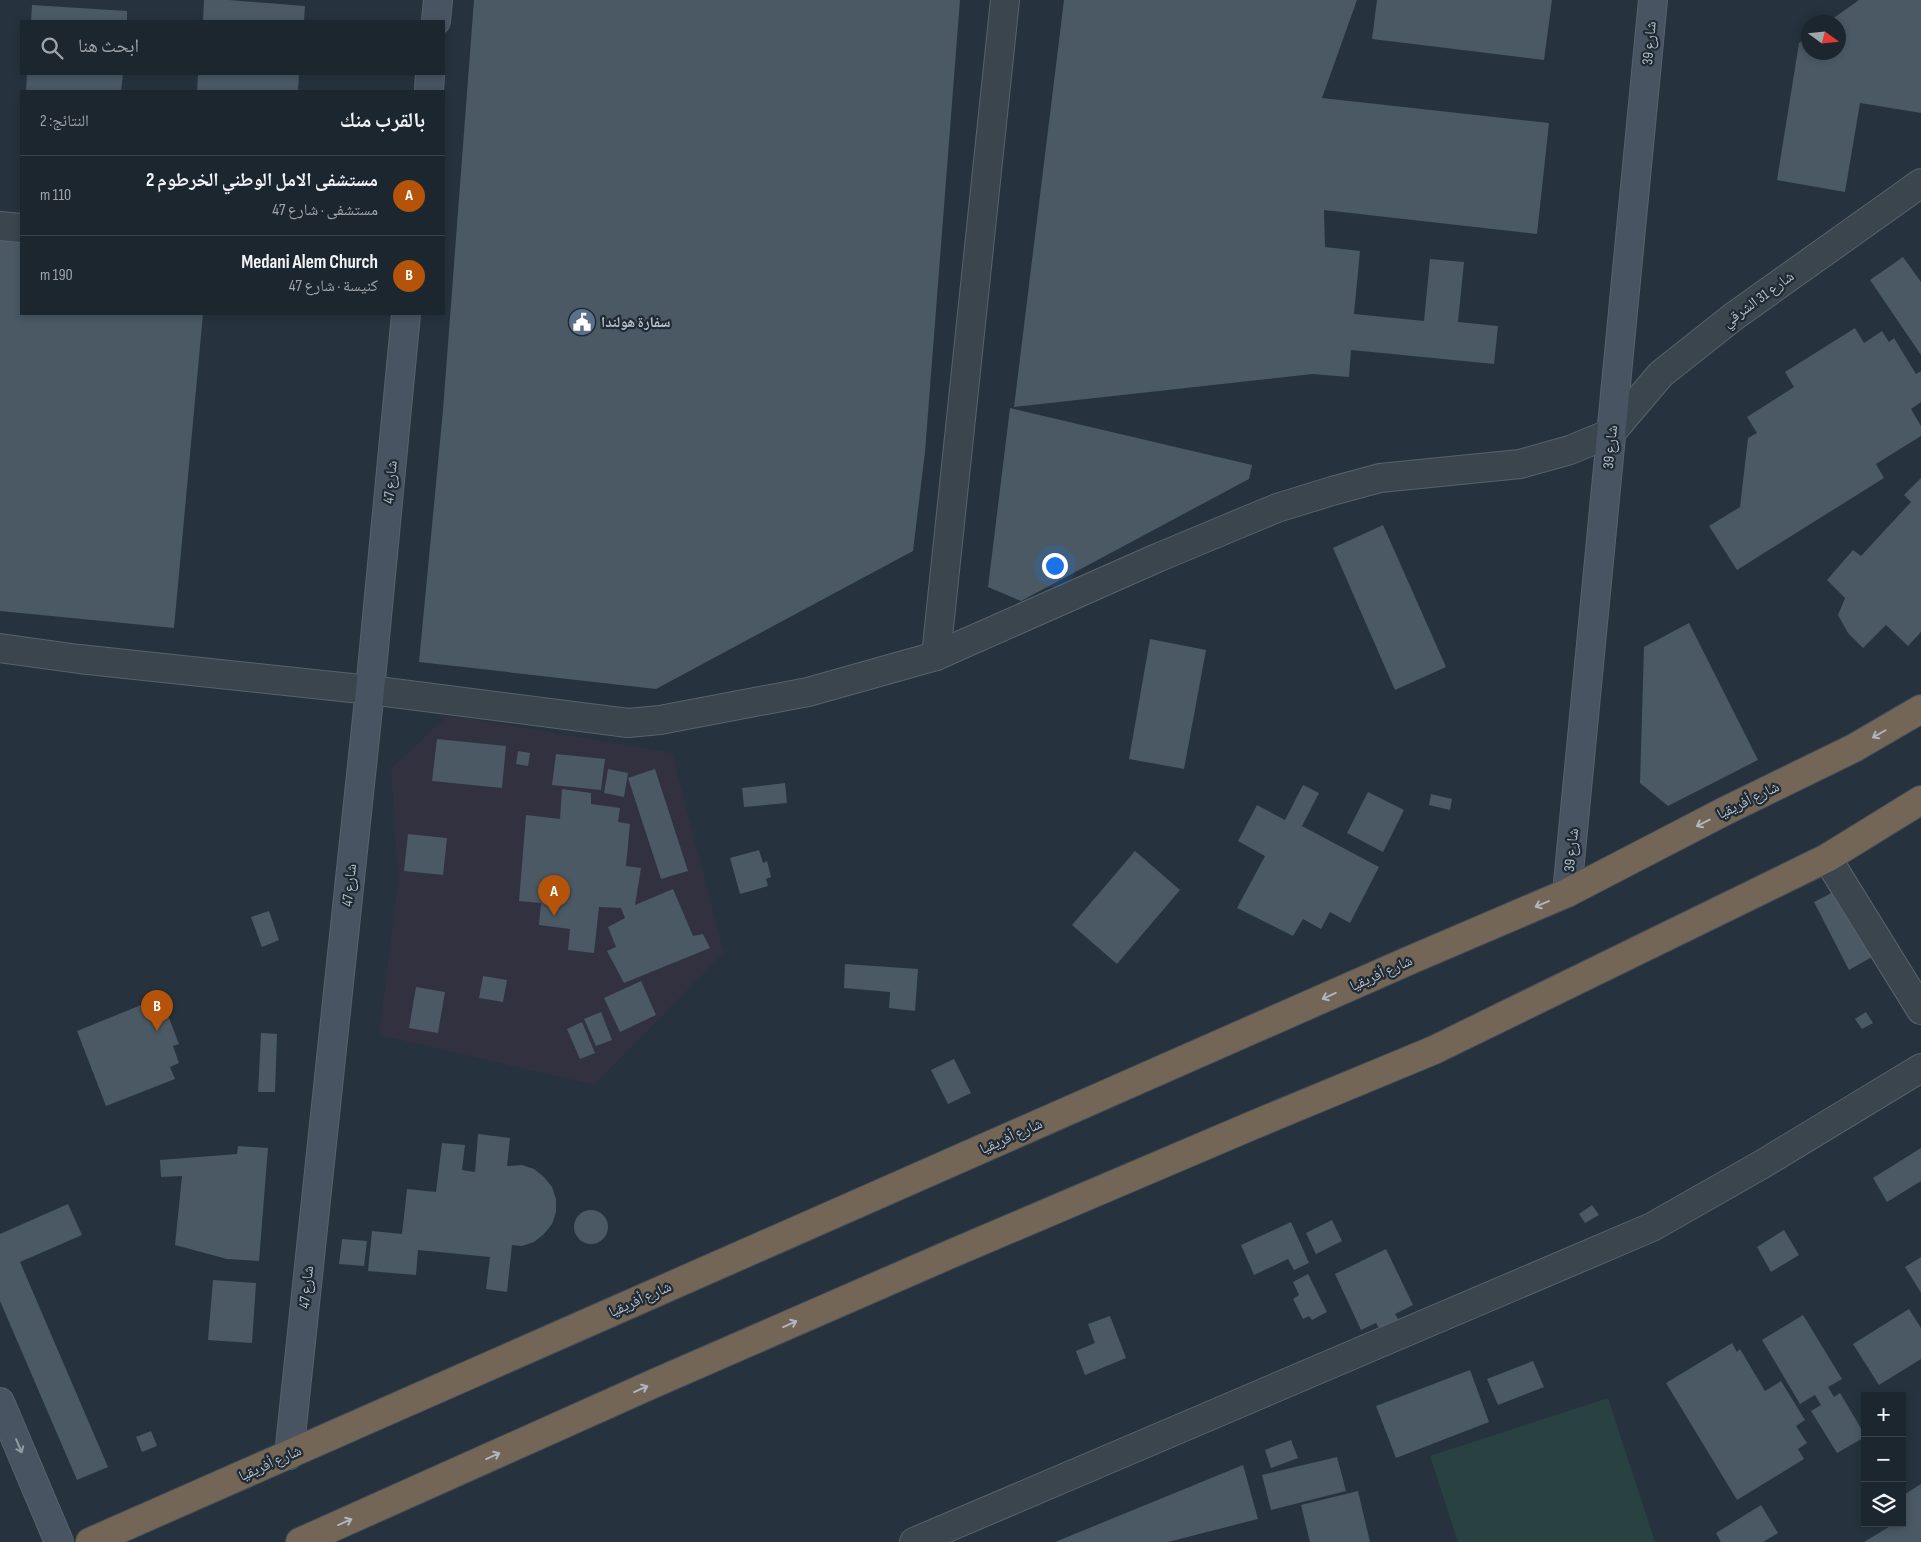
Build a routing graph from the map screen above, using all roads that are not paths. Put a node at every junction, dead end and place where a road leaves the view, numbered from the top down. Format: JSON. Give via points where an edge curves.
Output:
{"nodes":[{"id":1,"x":438,"y":0,"type":"edge"},
{"id":2,"x":1005,"y":0,"type":"edge"},
{"id":3,"x":1653,"y":0,"type":"edge"},
{"id":4,"x":436,"y":20,"type":"edge"},
{"id":5,"x":430,"y":75,"type":"edge"},
{"id":6,"x":428,"y":90,"type":"edge"},
{"id":7,"x":1921,"y":183,"type":"edge"},
{"id":8,"x":0,"y":226,"type":"edge"},
{"id":9,"x":20,"y":228,"type":"edge"},
{"id":10,"x":406,"y":315,"type":"edge"},
{"id":11,"x":1611,"y":433,"type":"junction"},
{"id":12,"x":0,"y":648,"type":"edge"},
{"id":13,"x":936,"y":656,"type":"junction"},
{"id":14,"x":370,"y":690,"type":"junction"},
{"id":15,"x":1921,"y":709,"type":"edge"},
{"id":16,"x":1921,"y":800,"type":"edge"},
{"id":17,"x":1827,"y":858,"type":"junction"},
{"id":18,"x":1567,"y":893,"type":"junction"},
{"id":19,"x":1921,"y":1010,"type":"edge"},
{"id":20,"x":1921,"y":1068,"type":"edge"},
{"id":21,"x":0,"y":1402,"type":"edge"},
{"id":22,"x":289,"y":1455,"type":"junction"},
{"id":23,"x":59,"y":1542,"type":"edge"},
{"id":24,"x":90,"y":1542,"type":"edge"},
{"id":25,"x":300,"y":1542,"type":"edge"},
{"id":26,"x":914,"y":1542,"type":"edge"}],
"edges":[{"from":1,"to":4,"type":"street"},
{"from":2,"to":13,"type":"street"},
{"from":3,"to":11,"type":"street","name":"شارع 39"},
{"from":5,"to":6,"type":"street"},
{"from":7,"to":11,"type":"street","name":"شارع 31 الشرقي","via":[[1733,317],[1661,374]]},
{"from":8,"to":9,"type":"street"},
{"from":10,"to":14,"type":"street","name":"شارع 47"},
{"from":11,"to":13,"type":"street","via":[[1570,450],[1520,464],[1380,478],[1277,508]]},
{"from":11,"to":18,"type":"street","name":"شارع 39"},
{"from":12,"to":14,"type":"street"},
{"from":13,"to":14,"type":"street","via":[[808,692],[628,723]]},
{"from":14,"to":22,"type":"street","name":"شارع 47"},
{"from":15,"to":18,"type":"highway","name":"شارع أفريقيا","one_way":true,"via":[[1854,748]]},
{"from":16,"to":17,"type":"highway"},
{"from":17,"to":19,"type":"street"},
{"from":25,"to":17,"type":"highway","one_way":true,"via":[[946,1256],[1434,1050]]},
{"from":18,"to":22,"type":"highway","name":"شارع أفريقيا","one_way":true},
{"from":20,"to":26,"type":"street","via":[[1762,1165],[1652,1227]]},
{"from":21,"to":23,"type":"street","one_way":true},
{"from":22,"to":24,"type":"highway","name":"شارع أفريقيا"}]}
